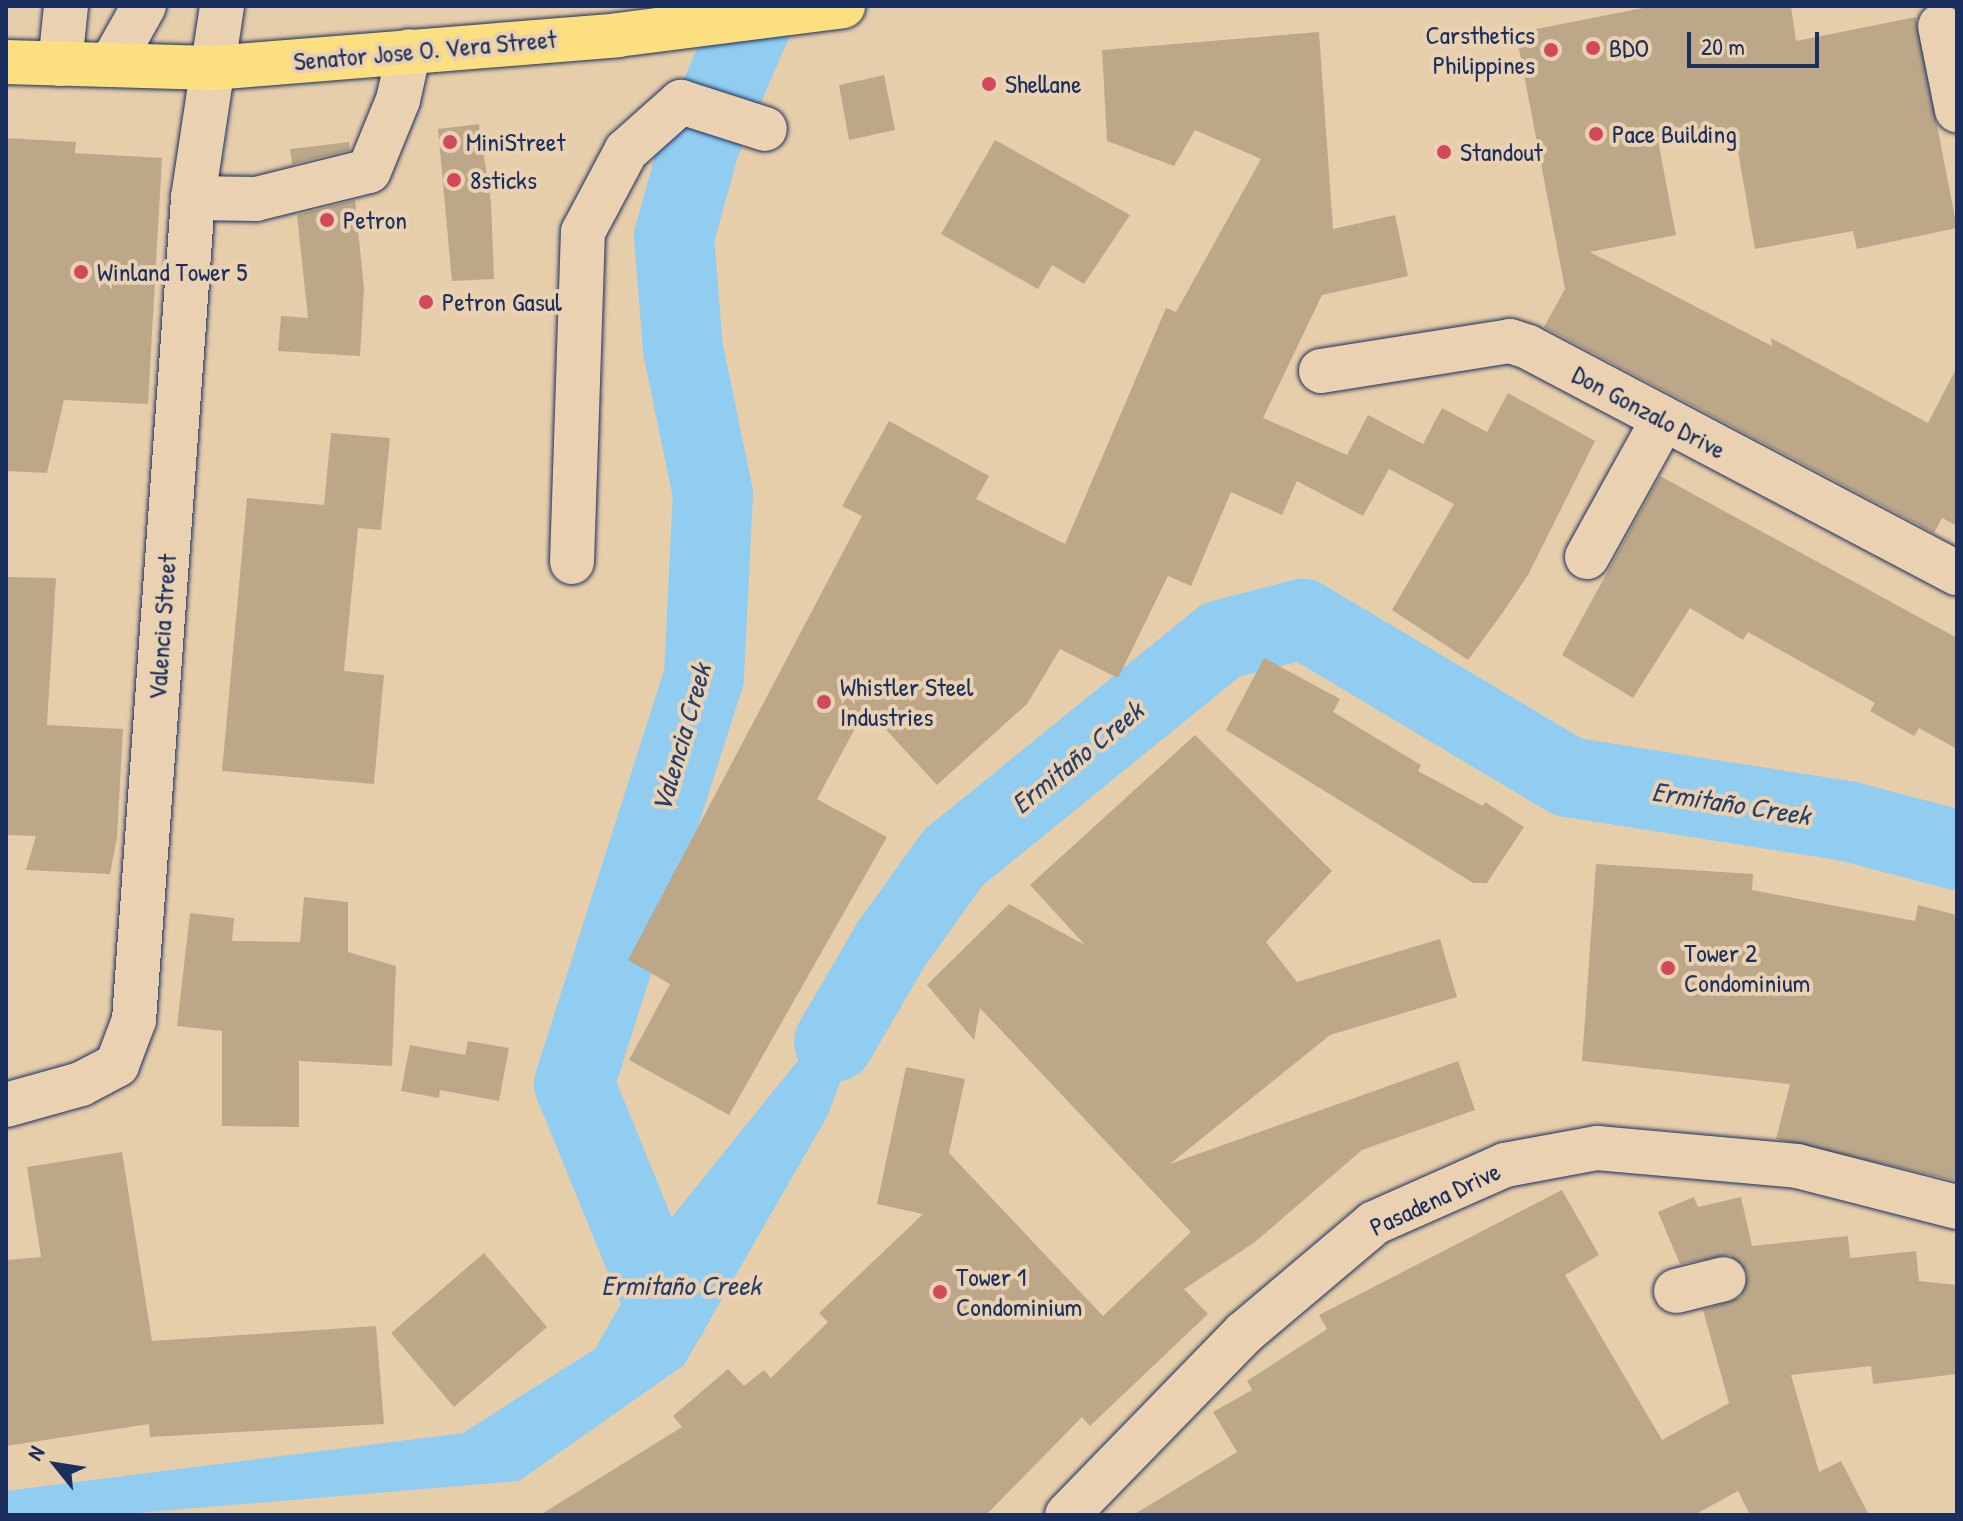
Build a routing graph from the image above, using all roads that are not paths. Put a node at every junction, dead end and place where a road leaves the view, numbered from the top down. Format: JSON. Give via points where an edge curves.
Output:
{"nodes":[{"id":1,"x":66,"y":6,"type":"edge"},
{"id":2,"x":144,"y":6,"type":"edge"},
{"id":3,"x":222,"y":6,"type":"edge"},
{"id":4,"x":843,"y":6,"type":"edge"},
{"id":5,"x":1940,"y":26,"type":"dead end"},
{"id":6,"x":409,"y":51,"type":"junction"},
{"id":7,"x":6,"y":62,"type":"edge"},
{"id":8,"x":112,"y":63,"type":"junction"},
{"id":9,"x":60,"y":64,"type":"junction"},
{"id":10,"x":212,"y":68,"type":"junction"},
{"id":11,"x":1957,"y":110,"type":"edge"},
{"id":12,"x":765,"y":129,"type":"dead end"},
{"id":13,"x":193,"y":198,"type":"junction"},
{"id":14,"x":1321,"y":371,"type":"dead end"},
{"id":15,"x":1663,"y":420,"type":"junction"},
{"id":16,"x":1587,"y":557,"type":"dead end"},
{"id":17,"x":572,"y":562,"type":"dead end"},
{"id":18,"x":1957,"y":573,"type":"edge"},
{"id":19,"x":6,"y":1105,"type":"edge"},
{"id":20,"x":1957,"y":1207,"type":"edge"},
{"id":21,"x":1724,"y":1279,"type":"dead end"},
{"id":22,"x":1676,"y":1291,"type":"dead end"},
{"id":23,"x":1067,"y":1515,"type":"edge"}],
"edges":[{"from":1,"to":9,"type":"street"},
{"from":2,"to":8,"type":"street"},
{"from":3,"to":10,"type":"street","name":"Valencia Street"},
{"from":4,"to":6,"type":"main road","name":"Senator Jose O. Vera Street","via":[[618,35]]},
{"from":5,"to":11,"type":"street"},
{"from":6,"to":10,"type":"main road","name":"Senator Jose O. Vera Street"},
{"from":6,"to":13,"type":"street","via":[[390,125],[369,171],[256,199]]},
{"from":7,"to":9,"type":"main road","name":"Senator Jose O. Vera Street"},
{"from":8,"to":9,"type":"main road","name":"Senator Jose O. Vera Street"},
{"from":8,"to":10,"type":"main road","name":"Senator Jose O. Vera Street"},
{"from":10,"to":13,"type":"street","name":"Valencia Street"},
{"from":12,"to":17,"type":"street","via":[[681,102],[626,151],[583,232]]},
{"from":13,"to":19,"type":"street","name":"Valencia Street","via":[[134,1020],[117,1065],[81,1084]]},
{"from":14,"to":15,"type":"street","name":"Don Gonzalo Drive","via":[[1510,341]]},
{"from":15,"to":16,"type":"street"},
{"from":15,"to":18,"type":"street","name":"Don Gonzalo Drive"},
{"from":20,"to":23,"type":"street","name":"Pasadena Drive","via":[[1797,1166],[1505,1165],[1374,1223],[1244,1333]]},
{"from":21,"to":22,"type":"street"}]}
